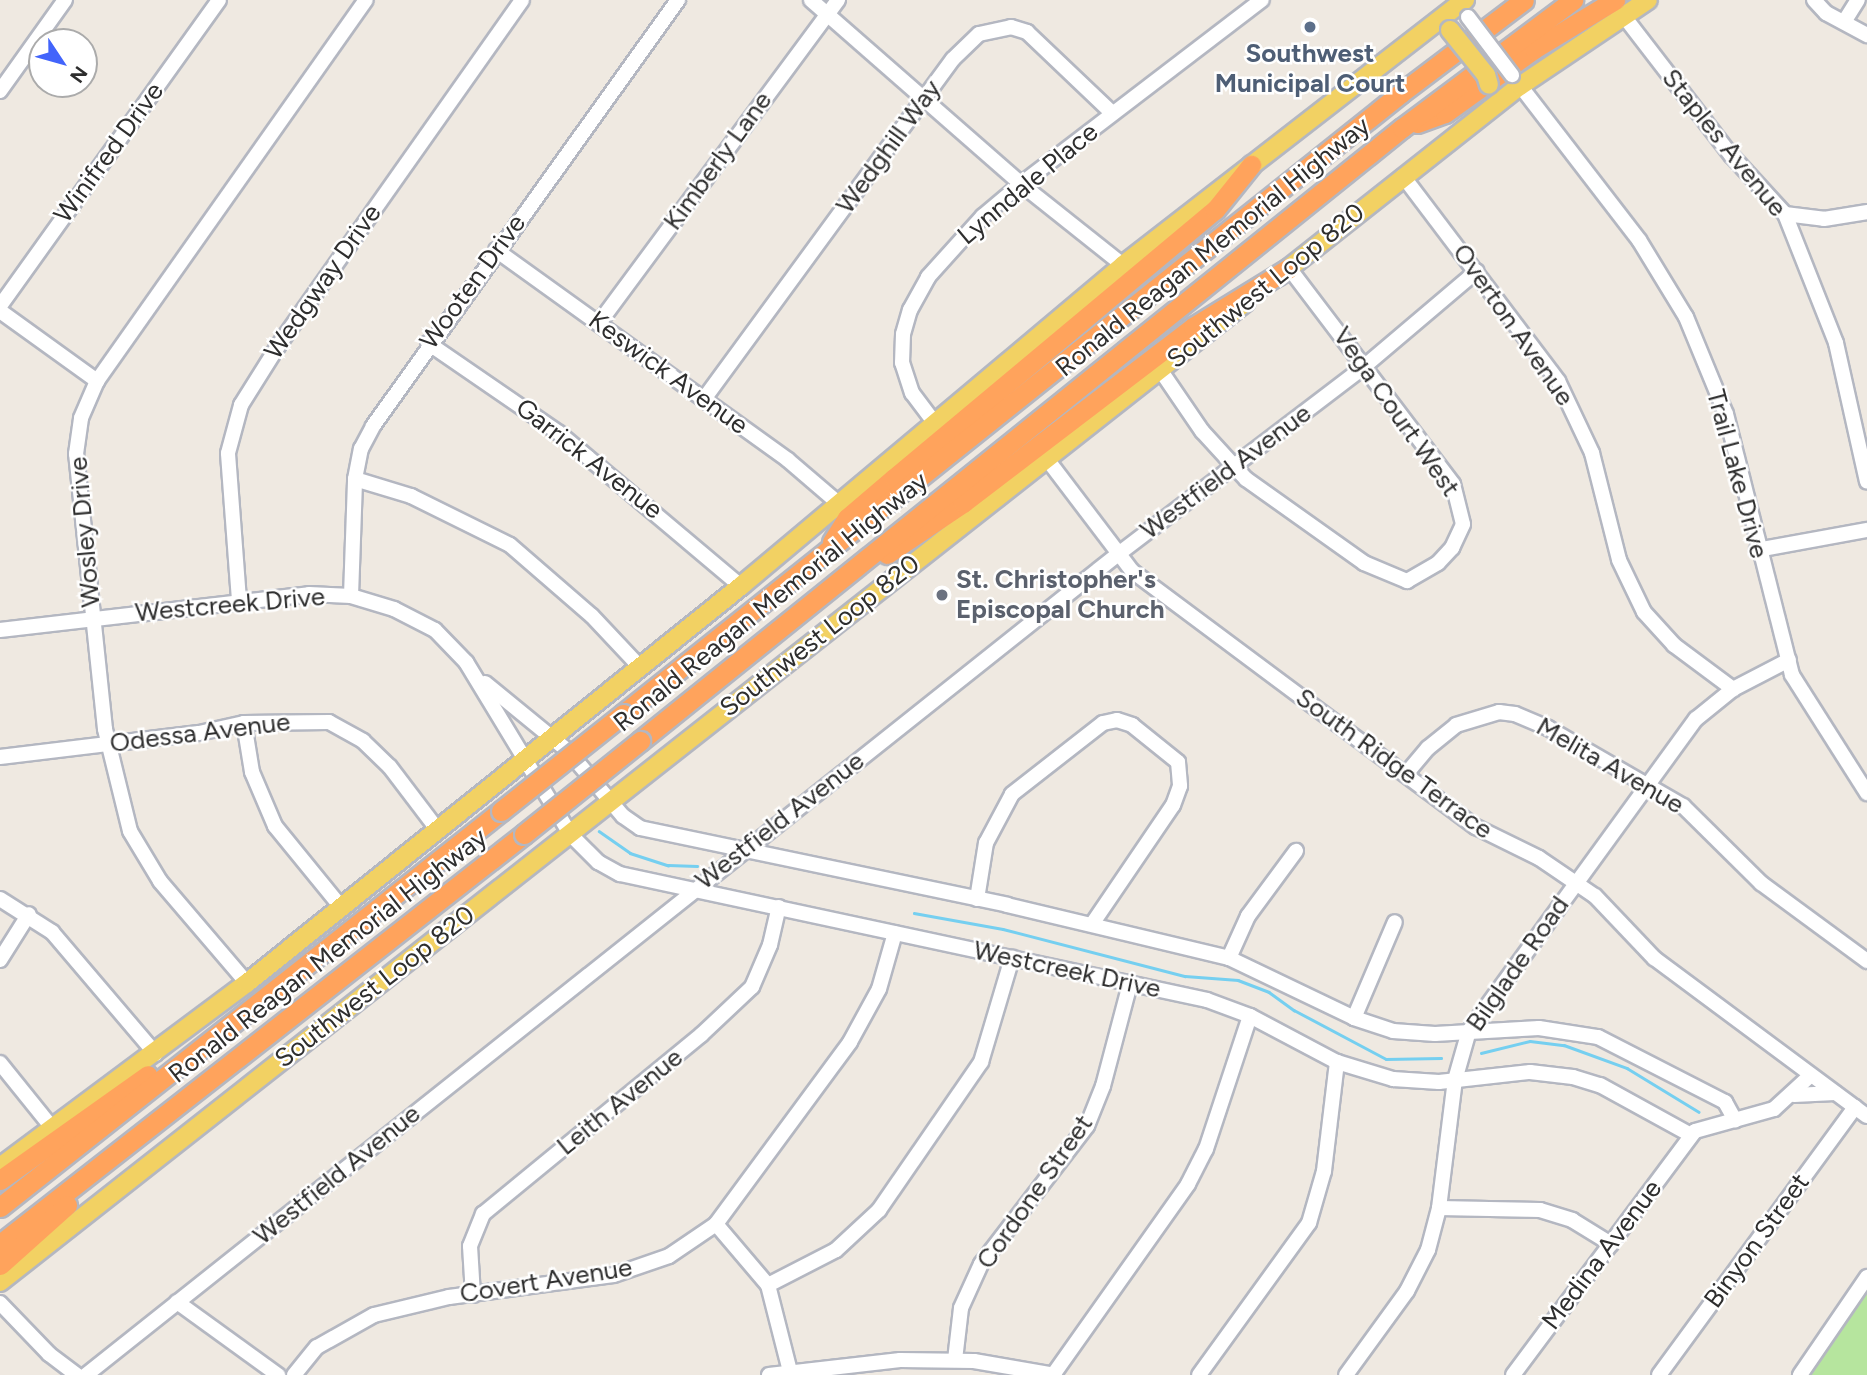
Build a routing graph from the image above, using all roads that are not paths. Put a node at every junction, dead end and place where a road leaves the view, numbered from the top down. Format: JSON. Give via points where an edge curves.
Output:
{"nodes":[{"id":1,"x":65,"y":0,"type":"edge"},
{"id":2,"x":219,"y":0,"type":"edge"},
{"id":3,"x":366,"y":0,"type":"edge"},
{"id":4,"x":522,"y":0,"type":"edge"},
{"id":5,"x":678,"y":0,"type":"edge"},
{"id":6,"x":811,"y":0,"type":"edge"},
{"id":7,"x":838,"y":0,"type":"edge"},
{"id":8,"x":1262,"y":0,"type":"edge"},
{"id":9,"x":1524,"y":0,"type":"edge"},
{"id":10,"x":1573,"y":0,"type":"edge"},
{"id":11,"x":1648,"y":0,"type":"edge"},
{"id":12,"x":1814,"y":0,"type":"edge"},
{"id":13,"x":1858,"y":0,"type":"edge"},
{"id":14,"x":1461,"y":5,"type":"edge"},
{"id":15,"x":1619,"y":8,"type":"edge"},
{"id":16,"x":828,"y":14,"type":"junction"},
{"id":17,"x":1843,"y":22,"type":"junction"},
{"id":18,"x":1426,"y":28,"type":"junction"},
{"id":19,"x":1867,"y":34,"type":"edge"},
{"id":20,"x":1516,"y":80,"type":"junction"},
{"id":21,"x":0,"y":91,"type":"edge"},
{"id":22,"x":925,"y":99,"type":"junction"},
{"id":23,"x":1112,"y":113,"type":"junction"},
{"id":24,"x":1468,"y":126,"type":"junction"},
{"id":25,"x":1402,"y":128,"type":"junction"},
{"id":26,"x":1251,"y":165,"type":"junction"},
{"id":27,"x":1403,"y":176,"type":"junction"},
{"id":28,"x":1021,"y":184,"type":"junction"},
{"id":29,"x":1867,"y":212,"type":"edge"},
{"id":30,"x":1785,"y":215,"type":"junction"},
{"id":31,"x":496,"y":250,"type":"junction"},
{"id":32,"x":1123,"y":265,"type":"junction"},
{"id":33,"x":1289,"y":268,"type":"junction"},
{"id":34,"x":1477,"y":271,"type":"junction"},
{"id":35,"x":0,"y":309,"type":"edge"},
{"id":36,"x":599,"y":323,"type":"junction"},
{"id":37,"x":428,"y":343,"type":"junction"},
{"id":38,"x":1366,"y":365,"type":"junction"},
{"id":39,"x":1161,"y":371,"type":"junction"},
{"id":40,"x":97,"y":381,"type":"junction"},
{"id":41,"x":704,"y":399,"type":"junction"},
{"id":42,"x":934,"y":422,"type":"junction"},
{"id":43,"x":1047,"y":459,"type":"junction"},
{"id":44,"x":1233,"y":467,"type":"junction"},
{"id":45,"x":355,"y":479,"type":"junction"},
{"id":46,"x":1867,"y":482,"type":"edge"},
{"id":47,"x":836,"y":502,"type":"junction"},
{"id":48,"x":1867,"y":530,"type":"edge"},
{"id":49,"x":1757,"y":550,"type":"junction"},
{"id":50,"x":824,"y":555,"type":"junction"},
{"id":51,"x":1117,"y":555,"type":"junction"},
{"id":52,"x":865,"y":560,"type":"junction"},
{"id":53,"x":741,"y":586,"type":"junction"},
{"id":54,"x":351,"y":596,"type":"junction"},
{"id":55,"x":239,"y":600,"type":"junction"},
{"id":56,"x":93,"y":618,"type":"junction"},
{"id":57,"x":0,"y":630,"type":"edge"},
{"id":58,"x":1789,"y":660,"type":"junction"},
{"id":59,"x":639,"y":666,"type":"junction"},
{"id":60,"x":476,"y":675,"type":"junction"},
{"id":61,"x":1733,"y":689,"type":"junction"},
{"id":62,"x":244,"y":723,"type":"junction"},
{"id":63,"x":552,"y":737,"type":"junction"},
{"id":64,"x":108,"y":745,"type":"junction"},
{"id":65,"x":0,"y":757,"type":"edge"},
{"id":66,"x":524,"y":759,"type":"junction"},
{"id":67,"x":1406,"y":774,"type":"junction"},
{"id":68,"x":1647,"y":788,"type":"junction"},
{"id":69,"x":1867,"y":793,"type":"edge"},
{"id":70,"x":610,"y":802,"type":"junction"},
{"id":71,"x":437,"y":829,"type":"junction"},
{"id":72,"x":570,"y":834,"type":"junction"},
{"id":73,"x":1296,"y":850,"type":"dead end"},
{"id":74,"x":742,"y":851,"type":"junction"},
{"id":75,"x":1576,"y":882,"type":"junction"},
{"id":76,"x":694,"y":889,"type":"junction"},
{"id":77,"x":0,"y":899,"type":"edge"},
{"id":78,"x":977,"y":899,"type":"junction"},
{"id":79,"x":341,"y":907,"type":"junction"},
{"id":80,"x":779,"y":907,"type":"junction"},
{"id":81,"x":29,"y":914,"type":"junction"},
{"id":82,"x":1395,"y":922,"type":"dead end"},
{"id":83,"x":1092,"y":924,"type":"junction"},
{"id":84,"x":895,"y":933,"type":"junction"},
{"id":85,"x":1012,"y":958,"type":"junction"},
{"id":86,"x":1229,"y":958,"type":"junction"},
{"id":87,"x":0,"y":960,"type":"edge"},
{"id":88,"x":1867,"y":961,"type":"edge"},
{"id":89,"x":247,"y":983,"type":"junction"},
{"id":90,"x":1130,"y":984,"type":"junction"},
{"id":91,"x":1250,"y":1016,"type":"junction"},
{"id":92,"x":1354,"y":1018,"type":"junction"},
{"id":93,"x":1469,"y":1031,"type":"junction"},
{"id":94,"x":156,"y":1054,"type":"junction"},
{"id":95,"x":190,"y":1057,"type":"junction"},
{"id":96,"x":1337,"y":1062,"type":"junction"},
{"id":97,"x":0,"y":1063,"type":"edge"},
{"id":98,"x":1811,"y":1075,"type":"junction"},
{"id":99,"x":1455,"y":1080,"type":"junction"},
{"id":100,"x":1835,"y":1093,"type":"junction"},
{"id":101,"x":1794,"y":1095,"type":"junction"},
{"id":102,"x":1861,"y":1111,"type":"edge"},
{"id":103,"x":1735,"y":1120,"type":"junction"},
{"id":104,"x":53,"y":1129,"type":"junction"},
{"id":105,"x":1691,"y":1135,"type":"junction"},
{"id":106,"x":0,"y":1167,"type":"edge"},
{"id":107,"x":90,"y":1175,"type":"junction"},
{"id":108,"x":0,"y":1180,"type":"edge"},
{"id":109,"x":0,"y":1207,"type":"edge"},
{"id":110,"x":1439,"y":1208,"type":"junction"},
{"id":111,"x":716,"y":1224,"type":"junction"},
{"id":112,"x":0,"y":1244,"type":"edge"},
{"id":113,"x":1611,"y":1244,"type":"junction"},
{"id":114,"x":0,"y":1265,"type":"edge"},
{"id":115,"x":1867,"y":1277,"type":"edge"},
{"id":116,"x":0,"y":1282,"type":"edge"},
{"id":117,"x":768,"y":1285,"type":"junction"},
{"id":118,"x":473,"y":1295,"type":"junction"},
{"id":119,"x":177,"y":1302,"type":"junction"},
{"id":120,"x":0,"y":1303,"type":"edge"},
{"id":121,"x":955,"y":1360,"type":"junction"},
{"id":122,"x":791,"y":1373,"type":"edge"},
{"id":123,"x":77,"y":1375,"type":"edge"},
{"id":124,"x":86,"y":1375,"type":"edge"},
{"id":125,"x":278,"y":1375,"type":"edge"},
{"id":126,"x":294,"y":1375,"type":"edge"},
{"id":127,"x":769,"y":1375,"type":"edge"},
{"id":128,"x":1054,"y":1375,"type":"edge"},
{"id":129,"x":1199,"y":1375,"type":"edge"},
{"id":130,"x":1346,"y":1375,"type":"edge"},
{"id":131,"x":1513,"y":1375,"type":"edge"},
{"id":132,"x":1659,"y":1375,"type":"edge"},
{"id":133,"x":1800,"y":1375,"type":"edge"}],
"edges":[{"from":1,"to":21,"type":"street"},
{"from":2,"to":35,"type":"street","name":"Winifred Drive"},
{"from":3,"to":40,"type":"street","name":"Wosley Drive"},
{"from":4,"to":55,"type":"street","name":"Wedgway Drive","via":[[241,405],[228,453]]},
{"from":5,"to":31,"type":"street","name":"Wooten Drive"},
{"from":6,"to":16,"type":"street"},
{"from":7,"to":16,"type":"street","name":"Kimberly Lane"},
{"from":8,"to":23,"type":"street","name":"Lynndale Place"},
{"from":9,"to":50,"type":"highway","name":"Ronald Reagan Memorial Highway","via":[[1401,93]]},
{"from":10,"to":25,"type":"highway","name":"Ronald Reagan Memorial Highway"},
{"from":11,"to":15,"type":"main road","name":"Southwest Loop 820"},
{"from":12,"to":17,"type":"street"},
{"from":13,"to":17,"type":"street"},
{"from":14,"to":18,"type":"main road"},
{"from":14,"to":20,"type":"street","name":"Trail Lake Drive","bridge":true},
{"from":15,"to":20,"type":"main road","name":"Southwest Loop 820"},
{"from":15,"to":25,"type":"highway","via":[[1534,49],[1445,113]]},
{"from":15,"to":30,"type":"street","name":"Staples Avenue","via":[[1731,155]]},
{"from":16,"to":22,"type":"street"},
{"from":16,"to":36,"type":"street","name":"Kimberly Lane"},
{"from":17,"to":19,"type":"street"},
{"from":18,"to":24,"type":"main road","bridge":true,"via":[[1450,30],[1486,75],[1489,85]]},
{"from":18,"to":26,"type":"main road"},
{"from":20,"to":24,"type":"main road","name":"Southwest Loop 820"},
{"from":20,"to":49,"type":"street","name":"Trail Lake Drive","via":[[1639,240],[1686,317],[1726,414]]},
{"from":22,"to":23,"type":"street","name":"Wedghill Way","via":[[966,44],[987,30],[1011,27],[1047,47]]},
{"from":22,"to":28,"type":"street"},
{"from":22,"to":41,"type":"street","name":"Wedghill Way"},
{"from":23,"to":28,"type":"street","name":"Lynndale Place"},
{"from":24,"to":27,"type":"main road","name":"Southwest Loop 820"},
{"from":25,"to":52,"type":"highway","name":"Ronald Reagan Memorial Highway"},
{"from":26,"to":32,"type":"main road"},
{"from":26,"to":50,"type":"highway","via":[[1215,210],[847,518]]},
{"from":27,"to":33,"type":"main road","name":"Southwest Loop 820"},
{"from":27,"to":34,"type":"street","name":"Overton Avenue"},
{"from":28,"to":32,"type":"street"},
{"from":28,"to":42,"type":"street","name":"Lynndale Place","via":[[961,238],[928,278],[910,310],[903,334],[906,379]]},
{"from":29,"to":30,"type":"street","via":[[1824,219]]},
{"from":30,"to":46,"type":"street","name":"Staples Avenue","via":[[1833,333]]},
{"from":31,"to":36,"type":"street","name":"Keswick Avenue"},
{"from":31,"to":37,"type":"street","name":"Wooten Drive"},
{"from":32,"to":42,"type":"main road"},
{"from":33,"to":38,"type":"street","name":"Vega Court West"},
{"from":33,"to":39,"type":"main road","name":"Southwest Loop 820"},
{"from":33,"to":52,"type":"highway","via":[[1193,327],[896,551]]},
{"from":34,"to":38,"type":"street","name":"Westfield Avenue"},
{"from":34,"to":61,"type":"street","name":"Overton Avenue","via":[[1532,343],[1577,417],[1602,481],[1619,560],[1644,612],[1674,645]]},
{"from":35,"to":40,"type":"street"},
{"from":36,"to":41,"type":"street","name":"Keswick Avenue"},
{"from":37,"to":45,"type":"street","name":"Wooten Drive","via":[[373,426],[361,449]]},
{"from":37,"to":53,"type":"street","name":"Garrick Avenue","via":[[559,433]]},
{"from":38,"to":44,"type":"street","name":"Westfield Avenue"},
{"from":38,"to":44,"type":"street","name":"Vega Court West","via":[[1460,499],[1460,536],[1438,563],[1407,581],[1381,573]]},
{"from":39,"to":43,"type":"main road","name":"Southwest Loop 820"},
{"from":39,"to":44,"type":"street"},
{"from":40,"to":56,"type":"street","name":"Wosley Drive","via":[[81,418],[76,453]]},
{"from":41,"to":47,"type":"street","name":"Keswick Avenue","via":[[788,460]]},
{"from":42,"to":47,"type":"main road"},
{"from":43,"to":51,"type":"street","name":"South Ridge Terrace"},
{"from":43,"to":70,"type":"main road","name":"Southwest Loop 820"},
{"from":44,"to":51,"type":"street","name":"Westfield Avenue"},
{"from":45,"to":54,"type":"street","name":"Wooten Drive"},
{"from":45,"to":59,"type":"street","via":[[463,518],[510,545],[582,607]]},
{"from":47,"to":53,"type":"main road"},
{"from":48,"to":49,"type":"street"},
{"from":49,"to":58,"type":"street","name":"Trail Lake Drive"},
{"from":50,"to":95,"type":"highway","name":"Ronald Reagan Memorial Highway","bridge":true},
{"from":51,"to":67,"type":"street","name":"South Ridge Terrace"},
{"from":51,"to":74,"type":"street","name":"Westfield Avenue"},
{"from":52,"to":107,"type":"highway","name":"Ronald Reagan Memorial Highway","bridge":true},
{"from":53,"to":59,"type":"main road"},
{"from":54,"to":55,"type":"street","name":"Westcreek Drive"},
{"from":54,"to":60,"type":"street","name":"Westcreek Drive","via":[[394,609],[435,630]]},
{"from":55,"to":56,"type":"street","name":"Westcreek Drive"},
{"from":56,"to":57,"type":"street","name":"Westcreek Drive"},
{"from":56,"to":64,"type":"street","name":"Wosley Drive"},
{"from":58,"to":61,"type":"street","name":"Bilglade Road"},
{"from":58,"to":69,"type":"street","name":"Trail Lake Drive","via":[[1805,701]]},
{"from":59,"to":63,"type":"main road"},
{"from":60,"to":63,"type":"street","name":"Westcreek Drive"},
{"from":60,"to":66,"type":"street","name":"Westcreek Drive"},
{"from":61,"to":68,"type":"street","name":"Bilglade Road","via":[[1696,719]]},
{"from":62,"to":64,"type":"street","name":"Odessa Avenue"},
{"from":62,"to":71,"type":"street","name":"Odessa Avenue","via":[[308,719],[340,726],[390,767]]},
{"from":62,"to":79,"type":"street","via":[[252,772],[275,826]]},
{"from":63,"to":66,"type":"main road"},
{"from":63,"to":70,"type":"street","name":"Westcreek Drive","via":[[588,770]]},
{"from":64,"to":65,"type":"street","name":"Odessa Avenue"},
{"from":64,"to":89,"type":"street","name":"Wosley Drive","via":[[116,790],[137,846]]},
{"from":66,"to":71,"type":"main road"},
{"from":66,"to":72,"type":"street","name":"Westcreek Drive"},
{"from":67,"to":68,"type":"street","name":"Melita Avenue","via":[[1456,725],[1499,712],[1548,727]]},
{"from":67,"to":75,"type":"street","name":"South Ridge Terrace","via":[[1476,827]]},
{"from":68,"to":75,"type":"street","name":"Bilglade Road"},
{"from":68,"to":88,"type":"street","name":"Melita Avenue","via":[[1684,806],[1761,883]]},
{"from":70,"to":72,"type":"main road","name":"Southwest Loop 820"},
{"from":70,"to":74,"type":"street","name":"Westcreek Drive","via":[[640,828]]},
{"from":71,"to":79,"type":"main road"},
{"from":72,"to":76,"type":"street","name":"Westcreek Drive","via":[[598,862],[620,874]]},
{"from":72,"to":116,"type":"main road","name":"Southwest Loop 820"},
{"from":73,"to":86,"type":"street","via":[[1248,916]]},
{"from":74,"to":76,"type":"street","name":"Westfield Avenue"},
{"from":74,"to":78,"type":"street","name":"Westcreek Drive"},
{"from":75,"to":93,"type":"street","name":"Bilglade Road"},
{"from":75,"to":98,"type":"street","name":"South Ridge Terrace","via":[[1609,908],[1648,954]]},
{"from":76,"to":80,"type":"street","name":"Westcreek Drive"},
{"from":76,"to":119,"type":"street","name":"Westfield Avenue"},
{"from":77,"to":81,"type":"street"},
{"from":78,"to":83,"type":"street","name":"Westcreek Drive"},
{"from":78,"to":83,"type":"street","via":[[995,820],[1012,794],[1102,723],[1117,720],[1160,747],[1181,771],[1177,796]]},
{"from":79,"to":89,"type":"main road"},
{"from":80,"to":84,"type":"street","name":"Westcreek Drive"},
{"from":80,"to":118,"type":"street","name":"Leith Avenue","via":[[770,945],[752,987],[701,1035],[483,1214],[470,1246]]},
{"from":81,"to":87,"type":"street"},
{"from":81,"to":94,"type":"street","via":[[68,949]]},
{"from":82,"to":92,"type":"street"},
{"from":83,"to":86,"type":"street","name":"Westcreek Drive"},
{"from":84,"to":85,"type":"street","name":"Westcreek Drive"},
{"from":84,"to":111,"type":"street","name":"Covert Avenue","via":[[879,989],[850,1042]]},
{"from":85,"to":90,"type":"street","name":"Westcreek Drive"},
{"from":85,"to":117,"type":"street","via":[[975,1072],[879,1210],[836,1250]]},
{"from":86,"to":92,"type":"street","name":"Westcreek Drive"},
{"from":89,"to":94,"type":"main road"},
{"from":90,"to":91,"type":"street","name":"Westcreek Drive","via":[[1207,1000]]},
{"from":90,"to":121,"type":"street","name":"Cordone Street","via":[[1103,1086],[1087,1126],[981,1264],[961,1308]]},
{"from":91,"to":96,"type":"street","name":"Westcreek Drive"},
{"from":91,"to":128,"type":"street","via":[[1206,1149],[1188,1184]]},
{"from":92,"to":93,"type":"street","name":"Westcreek Drive","via":[[1405,1033]]},
{"from":93,"to":99,"type":"street","name":"Bilglade Road"},
{"from":93,"to":103,"type":"street","name":"Westcreek Drive","via":[[1539,1027],[1598,1037],[1725,1102]]},
{"from":94,"to":104,"type":"main road"},
{"from":95,"to":108,"type":"highway","via":[[156,1069]]},
{"from":95,"to":109,"type":"highway","name":"Ronald Reagan Memorial Highway"},
{"from":96,"to":99,"type":"street","name":"Westcreek Drive","via":[[1393,1079]]},
{"from":96,"to":129,"type":"street","via":[[1324,1171],[1309,1223]]},
{"from":97,"to":104,"type":"street"},
{"from":98,"to":100,"type":"street","name":"South Ridge Terrace"},
{"from":98,"to":101,"type":"street"},
{"from":99,"to":105,"type":"street","name":"Westcreek Drive","via":[[1530,1072],[1573,1077],[1600,1086]]},
{"from":99,"to":110,"type":"street","name":"Bilglade Road"},
{"from":100,"to":101,"type":"street"},
{"from":100,"to":102,"type":"street","name":"South Ridge Terrace"},
{"from":101,"to":103,"type":"street","via":[[1774,1108]]},
{"from":102,"to":132,"type":"street","name":"Binyon Street"},
{"from":103,"to":105,"type":"street"},
{"from":104,"to":106,"type":"main road"},
{"from":105,"to":113,"type":"street","name":"Medina Avenue"},
{"from":107,"to":112,"type":"highway","name":"Ronald Reagan Memorial Highway"},
{"from":107,"to":114,"type":"highway","via":[[60,1214]]},
{"from":110,"to":113,"type":"street","via":[[1540,1210],[1572,1220]]},
{"from":110,"to":130,"type":"street","name":"Bilglade Road","via":[[1419,1272]]},
{"from":111,"to":117,"type":"street"},
{"from":111,"to":118,"type":"street","name":"Covert Avenue","via":[[669,1256],[632,1270]]},
{"from":113,"to":131,"type":"street","name":"Medina Avenue"},
{"from":115,"to":133,"type":"street"},
{"from":117,"to":122,"type":"street"},
{"from":118,"to":126,"type":"street","name":"Covert Avenue","via":[[374,1315],[317,1348]]},
{"from":119,"to":124,"type":"street","name":"Westfield Avenue"},
{"from":119,"to":125,"type":"street"},
{"from":120,"to":123,"type":"street","via":[[49,1354]]},
{"from":121,"to":122,"type":"street","via":[[900,1360]]},
{"from":121,"to":128,"type":"street"},
{"from":122,"to":127,"type":"street"}]}
